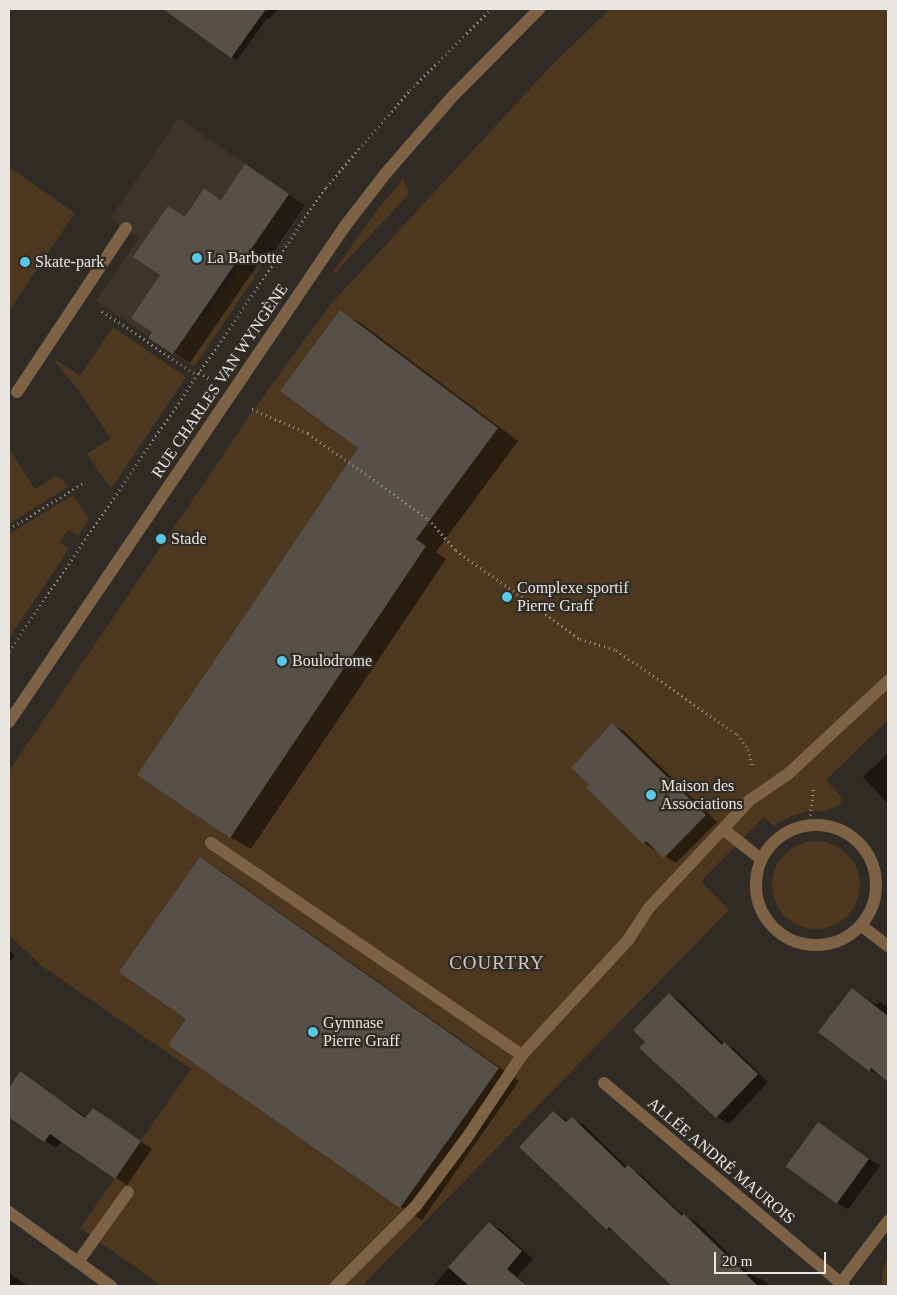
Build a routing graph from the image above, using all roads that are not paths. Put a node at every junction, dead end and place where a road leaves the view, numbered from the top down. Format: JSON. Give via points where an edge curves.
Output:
{"nodes":[{"id":1,"x":539,"y":9,"type":"edge"},
{"id":2,"x":126,"y":228,"type":"dead end"},
{"id":3,"x":17,"y":392,"type":"dead end"},
{"id":4,"x":888,"y":680,"type":"edge"},
{"id":5,"x":9,"y":722,"type":"edge"},
{"id":6,"x":724,"y":830,"type":"junction"},
{"id":7,"x":211,"y":843,"type":"dead end"},
{"id":8,"x":761,"y":859,"type":"junction"},
{"id":9,"x":862,"y":926,"type":"junction"},
{"id":10,"x":888,"y":946,"type":"edge"},
{"id":11,"x":522,"y":1054,"type":"junction"},
{"id":12,"x":604,"y":1083,"type":"dead end"},
{"id":13,"x":128,"y":1192,"type":"dead end"},
{"id":14,"x":9,"y":1212,"type":"edge"},
{"id":15,"x":888,"y":1221,"type":"edge"},
{"id":16,"x":78,"y":1262,"type":"junction"},
{"id":17,"x":843,"y":1284,"type":"edge"},
{"id":18,"x":111,"y":1286,"type":"edge"},
{"id":19,"x":336,"y":1286,"type":"edge"}],
"edges":[{"from":1,"to":5,"type":"street","name":"RUE CHARLES VAN WYNGÈNE","via":[[452,97],[345,226]]},
{"from":2,"to":3,"type":"street"},
{"from":4,"to":6,"type":"street","via":[[788,774],[750,800]]},
{"from":6,"to":8,"type":"street"},
{"from":6,"to":11,"type":"street","via":[[648,909],[628,940]]},
{"from":7,"to":11,"type":"street"},
{"from":8,"to":9,"type":"street","via":[[756,877],[756,896],[763,914],[775,930],[809,946],[828,945],[847,938]]},
{"from":8,"to":9,"type":"street","via":[[773,842],[790,830],[803,826],[830,826],[850,834],[865,848],[877,888],[872,908]]},
{"from":9,"to":10,"type":"street"},
{"from":11,"to":19,"type":"street","via":[[466,1139],[416,1206]]},
{"from":12,"to":17,"type":"street","name":"ALLÉE ANDRÉ MAUROIS"},
{"from":13,"to":16,"type":"street"},
{"from":14,"to":16,"type":"street"},
{"from":15,"to":17,"type":"street","name":"ALLÉE ANDRÉ MAUROIS"},
{"from":16,"to":18,"type":"street"}]}
